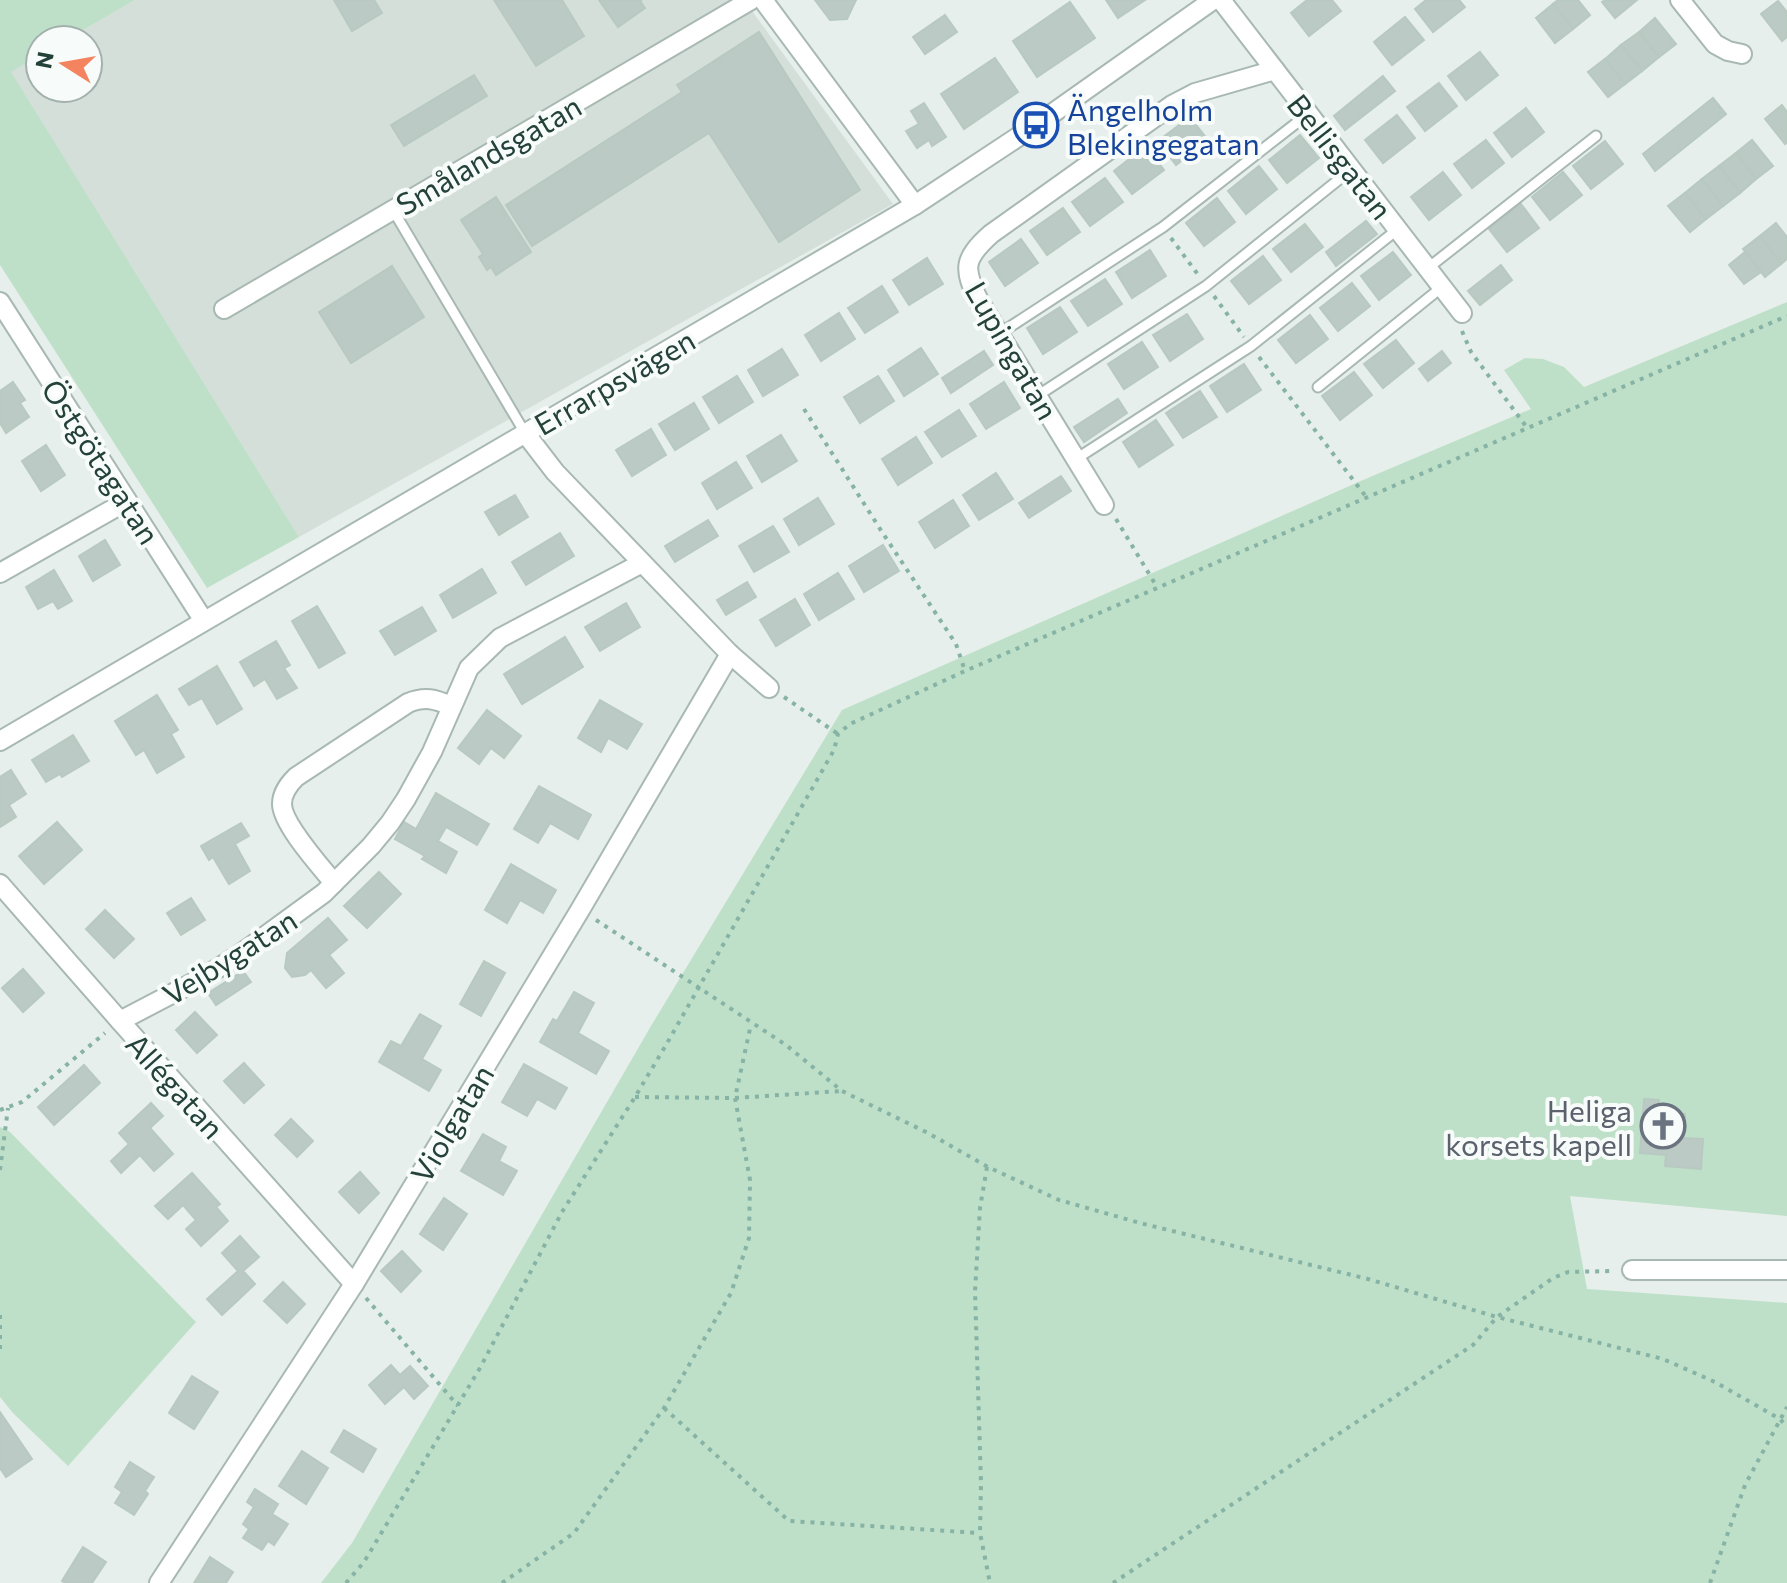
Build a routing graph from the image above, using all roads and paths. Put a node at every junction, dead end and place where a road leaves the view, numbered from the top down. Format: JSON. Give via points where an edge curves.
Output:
{"nodes":[{"id":1,"x":751,"y":0,"type":"edge"},
{"id":2,"x":763,"y":0,"type":"edge"},
{"id":3,"x":1213,"y":0,"type":"edge"},
{"id":4,"x":1221,"y":0,"type":"edge"},
{"id":5,"x":1680,"y":0,"type":"edge"},
{"id":6,"x":1742,"y":54,"type":"dead end"},
{"id":7,"x":1275,"y":70,"type":"junction"},
{"id":8,"x":1308,"y":114,"type":"junction"},
{"id":9,"x":1596,"y":136,"type":"dead end"},
{"id":10,"x":1352,"y":169,"type":"junction"},
{"id":11,"x":915,"y":205,"type":"junction"},
{"id":12,"x":393,"y":210,"type":"junction"},
{"id":13,"x":1163,"y":227,"type":"junction"},
{"id":14,"x":1398,"y":229,"type":"junction"},
{"id":15,"x":1428,"y":268,"type":"junction"},
{"id":16,"x":1206,"y":286,"type":"junction"},
{"id":17,"x":1442,"y":287,"type":"junction"},
{"id":18,"x":0,"y":302,"type":"edge"},
{"id":19,"x":224,"y":309,"type":"dead end"},
{"id":20,"x":1462,"y":313,"type":"joint"},
{"id":21,"x":1787,"y":316,"type":"edge"},
{"id":22,"x":999,"y":334,"type":"junction"},
{"id":23,"x":1251,"y":346,"type":"junction"},
{"id":24,"x":1318,"y":387,"type":"dead end"},
{"id":25,"x":1037,"y":396,"type":"junction"},
{"id":26,"x":804,"y":409,"type":"dead end"},
{"id":27,"x":1528,"y":430,"type":"junction"},
{"id":28,"x":525,"y":433,"type":"junction"},
{"id":29,"x":1076,"y":459,"type":"junction"},
{"id":30,"x":1367,"y":498,"type":"junction"},
{"id":31,"x":127,"y":501,"type":"junction"},
{"id":32,"x":1104,"y":505,"type":"joint"},
{"id":33,"x":642,"y":563,"type":"junction"},
{"id":34,"x":0,"y":573,"type":"edge"},
{"id":35,"x":1157,"y":587,"type":"junction"},
{"id":36,"x":204,"y":621,"type":"junction"},
{"id":37,"x":730,"y":654,"type":"junction"},
{"id":38,"x":965,"y":671,"type":"junction"},
{"id":39,"x":769,"y":688,"type":"joint"},
{"id":40,"x":451,"y":706,"type":"junction"},
{"id":41,"x":838,"y":734,"type":"junction"},
{"id":42,"x":0,"y":741,"type":"edge"},
{"id":43,"x":334,"y":883,"type":"junction"},
{"id":44,"x":0,"y":884,"type":"edge"},
{"id":45,"x":580,"y":910,"type":"junction"},
{"id":46,"x":698,"y":987,"type":"junction"},
{"id":47,"x":120,"y":1021,"type":"junction"},
{"id":48,"x":751,"y":1023,"type":"junction"},
{"id":49,"x":842,"y":1091,"type":"junction"},
{"id":50,"x":635,"y":1097,"type":"junction"},
{"id":51,"x":735,"y":1098,"type":"junction"},
{"id":52,"x":8,"y":1108,"type":"junction"},
{"id":53,"x":0,"y":1110,"type":"edge"},
{"id":54,"x":988,"y":1167,"type":"junction"},
{"id":55,"x":0,"y":1170,"type":"edge"},
{"id":56,"x":1632,"y":1270,"type":"joint"},
{"id":57,"x":1787,"y":1270,"type":"edge"},
{"id":58,"x":354,"y":1284,"type":"junction"},
{"id":59,"x":0,"y":1315,"type":"edge"},
{"id":60,"x":1497,"y":1317,"type":"junction"},
{"id":61,"x":0,"y":1350,"type":"edge"},
{"id":62,"x":458,"y":1406,"type":"junction"},
{"id":63,"x":1787,"y":1407,"type":"edge"},
{"id":64,"x":664,"y":1408,"type":"junction"},
{"id":65,"x":1780,"y":1419,"type":"junction"},
{"id":66,"x":1787,"y":1427,"type":"edge"},
{"id":67,"x":980,"y":1533,"type":"junction"},
{"id":68,"x":159,"y":1583,"type":"edge"},
{"id":69,"x":346,"y":1583,"type":"edge"},
{"id":70,"x":502,"y":1583,"type":"edge"},
{"id":71,"x":990,"y":1583,"type":"edge"},
{"id":72,"x":1113,"y":1583,"type":"edge"},
{"id":73,"x":1710,"y":1583,"type":"edge"}],
"edges":[{"from":1,"to":12,"type":"street","name":"Smålandsgatan"},
{"from":2,"to":11,"type":"street"},
{"from":3,"to":11,"type":"street","name":"Errarpsvägen"},
{"from":4,"to":7,"type":"street","name":"Bellisgatan"},
{"from":5,"to":6,"type":"street","via":[[1715,44]]},
{"from":7,"to":8,"type":"street","name":"Bellisgatan"},
{"from":7,"to":22,"type":"street","name":"Lupingatan","via":[[1185,98],[980,243],[970,259],[968,277]]},
{"from":8,"to":10,"type":"street","name":"Bellisgatan"},
{"from":8,"to":13,"type":"lane"},
{"from":9,"to":15,"type":"lane"},
{"from":10,"to":14,"type":"street","name":"Bellisgatan"},
{"from":10,"to":16,"type":"lane"},
{"from":11,"to":28,"type":"street","name":"Errarpsvägen"},
{"from":12,"to":19,"type":"street","name":"Smålandsgatan"},
{"from":12,"to":28,"type":"lane"},
{"from":13,"to":16,"type":"path"},
{"from":13,"to":22,"type":"lane"},
{"from":14,"to":15,"type":"street","name":"Bellisgatan"},
{"from":14,"to":23,"type":"lane"},
{"from":15,"to":17,"type":"street","name":"Bellisgatan"},
{"from":16,"to":23,"type":"path"},
{"from":16,"to":25,"type":"lane"},
{"from":17,"to":20,"type":"street","name":"Bellisgatan"},
{"from":17,"to":24,"type":"lane"},
{"from":18,"to":31,"type":"street","name":"Östgötagatan"},
{"from":20,"to":27,"type":"path","via":[[1471,352]]},
{"from":21,"to":27,"type":"path"},
{"from":22,"to":25,"type":"street","name":"Lupingatan"},
{"from":23,"to":29,"type":"lane"},
{"from":23,"to":30,"type":"path"},
{"from":25,"to":29,"type":"street","name":"Lupingatan"},
{"from":26,"to":38,"type":"path","via":[[956,644]]},
{"from":27,"to":30,"type":"path"},
{"from":28,"to":33,"type":"street"},
{"from":28,"to":36,"type":"street","name":"Errarpsvägen"},
{"from":29,"to":32,"type":"street","name":"Lupingatan"},
{"from":30,"to":35,"type":"path"},
{"from":31,"to":34,"type":"street"},
{"from":31,"to":36,"type":"street","name":"Östgötagatan"},
{"from":32,"to":35,"type":"path"},
{"from":33,"to":37,"type":"street"},
{"from":33,"to":40,"type":"street","name":"Vejbygatan","via":[[500,638],[469,668]]},
{"from":35,"to":38,"type":"path"},
{"from":36,"to":42,"type":"street","name":"Errarpsvägen"},
{"from":37,"to":39,"type":"street"},
{"from":37,"to":45,"type":"street","name":"Violgatan"},
{"from":38,"to":41,"type":"path"},
{"from":39,"to":41,"type":"path"},
{"from":40,"to":43,"type":"street","name":"Vejbygatan","via":[[406,799],[371,846]]},
{"from":40,"to":43,"type":"street","via":[[428,698],[408,703],[289,784],[283,812]]},
{"from":41,"to":46,"type":"path","via":[[834,750]]},
{"from":43,"to":47,"type":"street","name":"Vejbygatan","via":[[229,961]]},
{"from":44,"to":47,"type":"street","name":"Allégatan"},
{"from":45,"to":46,"type":"path"},
{"from":45,"to":58,"type":"street","name":"Violgatan"},
{"from":46,"to":48,"type":"path"},
{"from":46,"to":50,"type":"path"},
{"from":47,"to":52,"type":"path"},
{"from":47,"to":58,"type":"street","name":"Allégatan"},
{"from":48,"to":49,"type":"path"},
{"from":48,"to":51,"type":"path"},
{"from":49,"to":51,"type":"path"},
{"from":49,"to":54,"type":"path"},
{"from":50,"to":51,"type":"path"},
{"from":50,"to":62,"type":"path","via":[[562,1212]]},
{"from":51,"to":64,"type":"path","via":[[750,1180],[749,1238],[731,1293]]},
{"from":52,"to":53,"type":"path"},
{"from":52,"to":55,"type":"path"},
{"from":54,"to":60,"type":"path","via":[[1059,1200]]},
{"from":54,"to":67,"type":"path","via":[[975,1291]]},
{"from":56,"to":57,"type":"street"},
{"from":56,"to":60,"type":"path","via":[[1568,1272]]},
{"from":58,"to":62,"type":"path"},
{"from":58,"to":68,"type":"street","name":"Violgatan"},
{"from":59,"to":61,"type":"path"},
{"from":60,"to":65,"type":"path","via":[[1663,1359]]},
{"from":60,"to":72,"type":"path","via":[[1473,1345]]},
{"from":62,"to":69,"type":"path"},
{"from":63,"to":65,"type":"path"},
{"from":64,"to":67,"type":"path","via":[[789,1521]]},
{"from":64,"to":70,"type":"path","via":[[574,1533]]},
{"from":65,"to":66,"type":"path"},
{"from":65,"to":73,"type":"path","via":[[1745,1485]]},
{"from":67,"to":71,"type":"path"}]}
